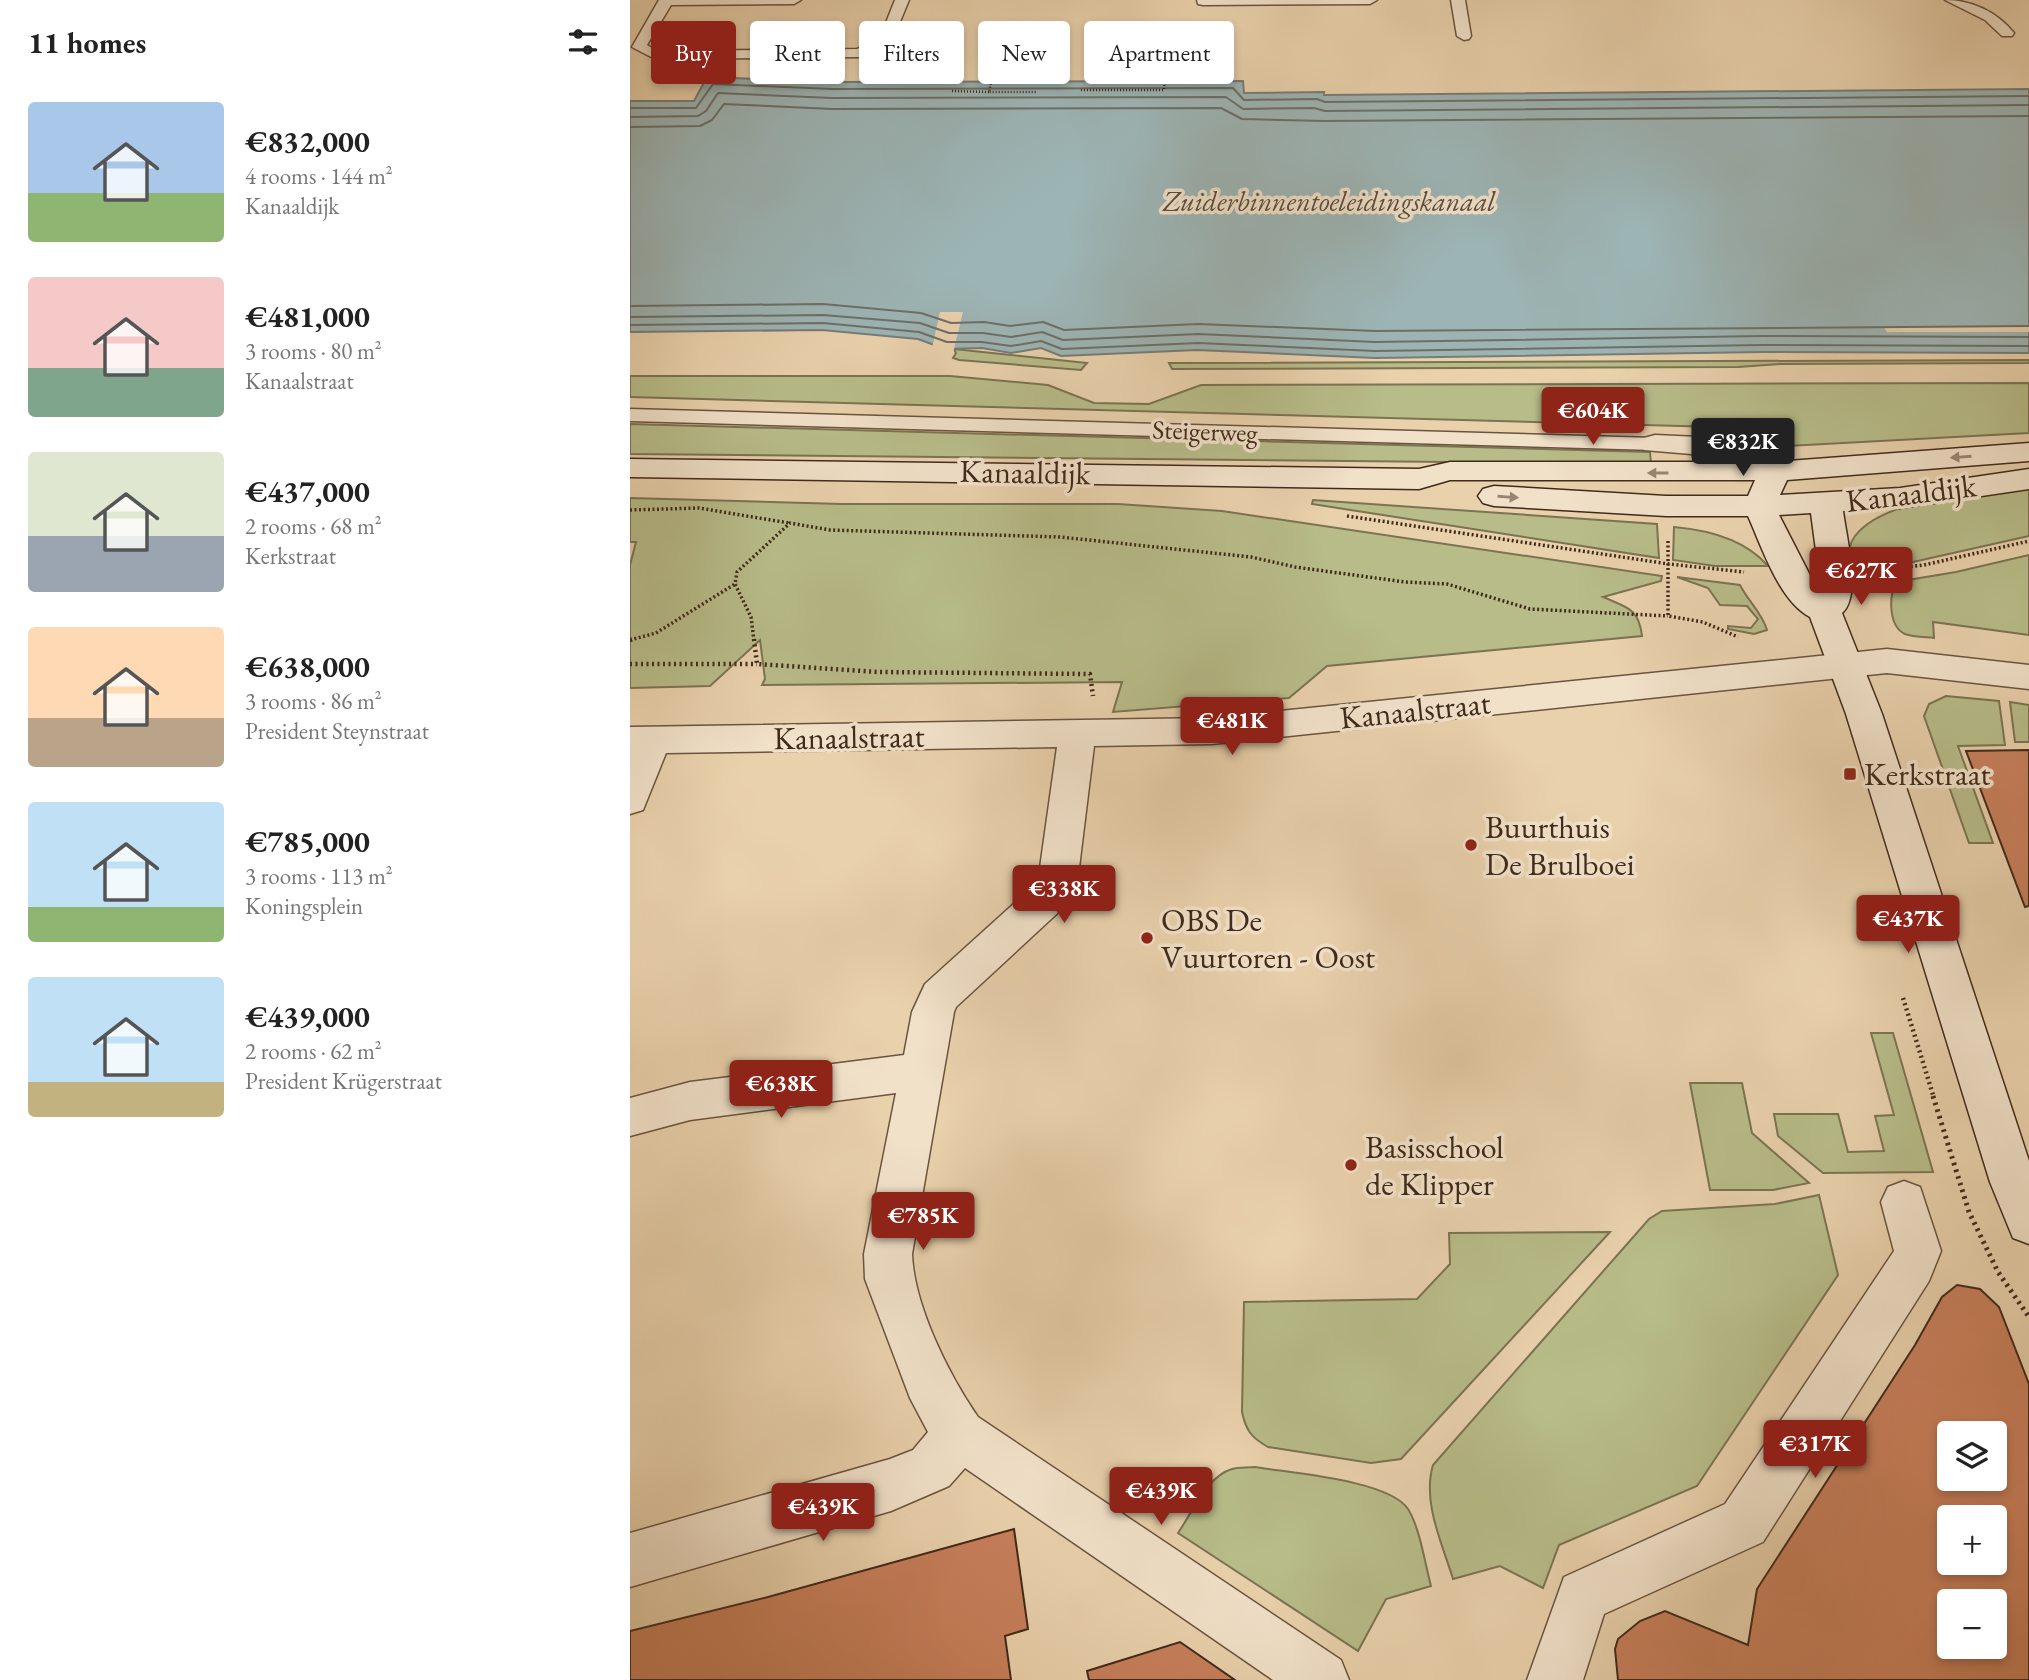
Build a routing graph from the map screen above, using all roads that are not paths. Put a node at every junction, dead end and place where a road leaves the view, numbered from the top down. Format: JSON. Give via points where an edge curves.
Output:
{"nodes":[{"id":1,"x":794,"y":0,"type":"edge"},
{"id":2,"x":902,"y":0,"type":"edge"},
{"id":3,"x":1370,"y":0,"type":"edge"},
{"id":4,"x":1458,"y":0,"type":"edge"},
{"id":5,"x":1952,"y":0,"type":"edge"},
{"id":6,"x":666,"y":1,"type":"edge"},
{"id":7,"x":1203,"y":1,"type":"edge"},
{"id":8,"x":2007,"y":33,"type":"dead end"},
{"id":9,"x":1464,"y":36,"type":"dead end"},
{"id":10,"x":630,"y":415,"type":"edge"},
{"id":11,"x":1655,"y":444,"type":"joint"},
{"id":12,"x":2029,"y":452,"type":"edge"},
{"id":13,"x":630,"y":468,"type":"edge"},
{"id":14,"x":1775,"y":471,"type":"junction"},
{"id":15,"x":1419,"y":479,"type":"junction"},
{"id":16,"x":2029,"y":479,"type":"edge"},
{"id":17,"x":1826,"y":503,"type":"junction"},
{"id":18,"x":1759,"y":506,"type":"junction"},
{"id":19,"x":1824,"y":610,"type":"junction"},
{"id":20,"x":1844,"y":664,"type":"junction"},
{"id":21,"x":2029,"y":677,"type":"edge"},
{"id":22,"x":1087,"y":732,"type":"junction"},
{"id":23,"x":641,"y":740,"type":"edge"},
{"id":24,"x":630,"y":800,"type":"edge"},
{"id":25,"x":922,"y":1071,"type":"junction"},
{"id":26,"x":630,"y":1117,"type":"edge"},
{"id":27,"x":1904,"y":1202,"type":"road end"},
{"id":28,"x":2029,"y":1223,"type":"edge"},
{"id":29,"x":960,"y":1435,"type":"junction"},
{"id":30,"x":630,"y":1560,"type":"edge"},
{"id":31,"x":1321,"y":1680,"type":"edge"},
{"id":32,"x":1555,"y":1680,"type":"edge"}],
"edges":[{"from":1,"to":6,"type":"lane"},
{"from":2,"to":6,"type":"lane","via":[[886,43],[859,53],[656,55],[639,47]]},
{"from":3,"to":7,"type":"lane"},
{"from":4,"to":9,"type":"lane"},
{"from":5,"to":8,"type":"lane","via":[[1990,17]]},
{"from":10,"to":11,"type":"lane","name":"Steigerweg"},
{"from":11,"to":14,"type":"street","name":"Steigerweg","via":[[1720,447]]},
{"from":12,"to":14,"type":"street","name":"Kanaaldijk","one_way":true},
{"from":13,"to":15,"type":"street","name":"Kanaaldijk"},
{"from":14,"to":15,"type":"street","name":"Kanaaldijk","one_way":true,"via":[[1450,471]]},
{"from":14,"to":17,"type":"street"},
{"from":14,"to":18,"type":"street"},
{"from":15,"to":18,"type":"street","name":"Kanaaldijk","one_way":true,"via":[[1436,492],[1666,506]]},
{"from":16,"to":17,"type":"street","name":"Kanaaldijk","via":[[1900,498]]},
{"from":17,"to":18,"type":"street","name":"Kanaaldijk"},
{"from":17,"to":19,"type":"street","via":[[1835,573],[1834,603]]},
{"from":18,"to":19,"type":"street","via":[[1808,602]]},
{"from":19,"to":20,"type":"street"},
{"from":20,"to":21,"type":"street","name":"Kanaalstraat","via":[[1898,662]]},
{"from":20,"to":22,"type":"street","name":"Kanaalstraat","via":[[1212,731]]},
{"from":20,"to":28,"type":"street"},
{"from":22,"to":23,"type":"street","name":"Kanaalstraat"},
{"from":22,"to":25,"type":"street","via":[[1057,884],[1049,897],[940,996]]},
{"from":23,"to":24,"type":"street"},
{"from":25,"to":26,"type":"street","via":[[690,1101]]},
{"from":25,"to":29,"type":"street","via":[[888,1254],[889,1279],[935,1398]]},
{"from":27,"to":32,"type":"street","via":[[1918,1251],[1912,1265],[1744,1523],[1583,1596]]},
{"from":29,"to":30,"type":"street","via":[[931,1468],[891,1485]]},
{"from":29,"to":31,"type":"street"}]}
